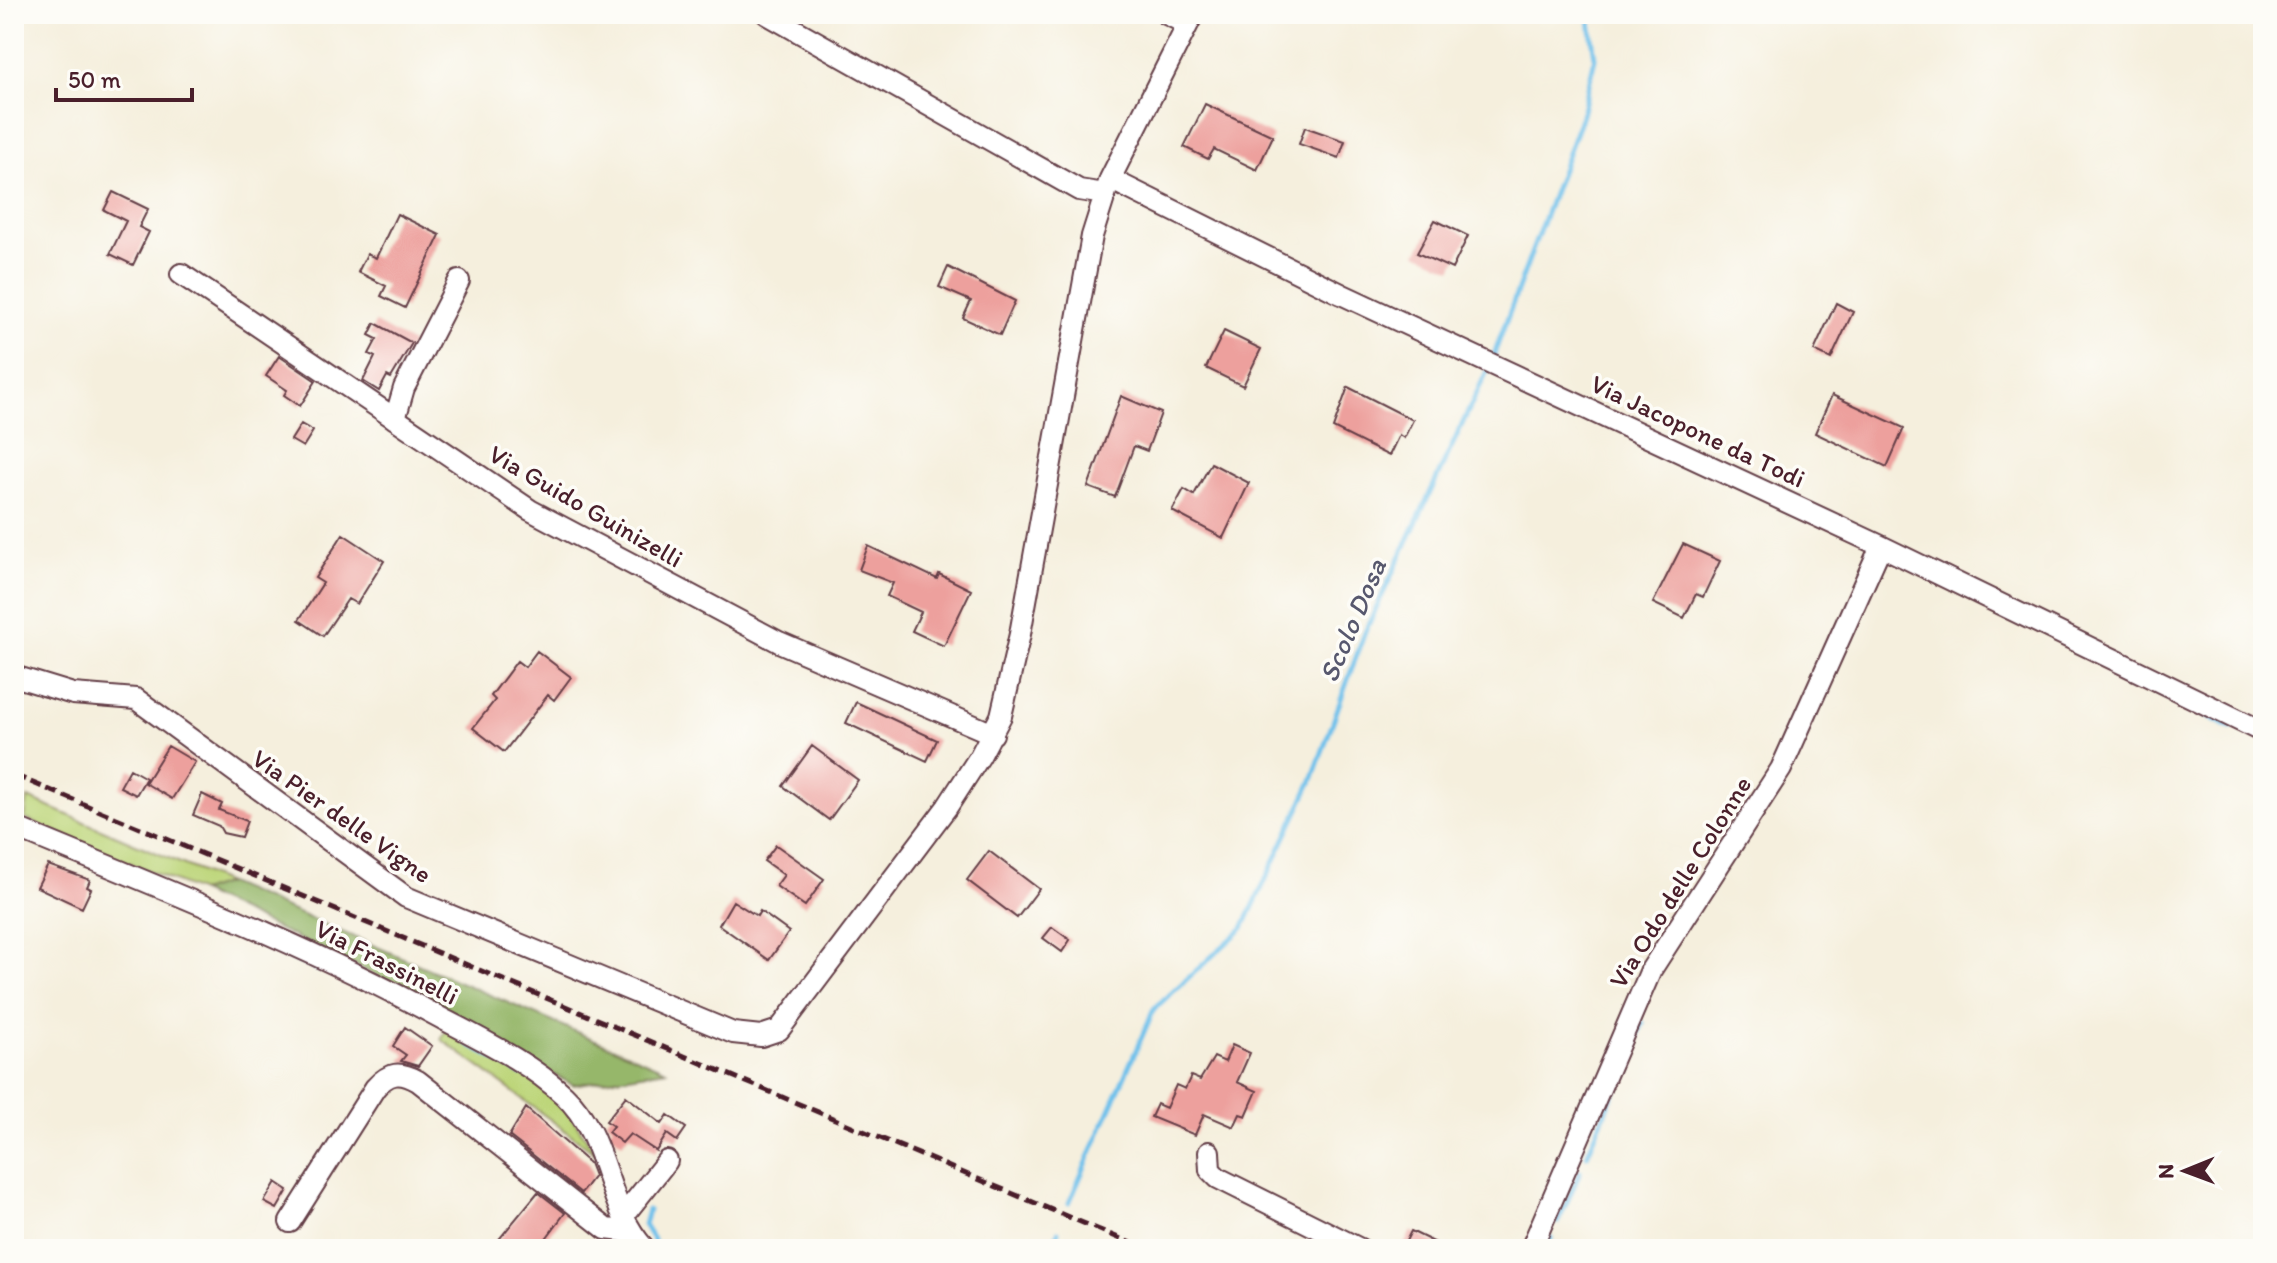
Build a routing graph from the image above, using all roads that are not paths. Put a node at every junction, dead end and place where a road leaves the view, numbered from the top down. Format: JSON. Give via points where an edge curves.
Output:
{"nodes":[{"id":1,"x":767,"y":14,"type":"edge"},
{"id":2,"x":1166,"y":14,"type":"edge"},
{"id":3,"x":1190,"y":19,"type":"edge"},
{"id":4,"x":1107,"y":186,"type":"junction"},
{"id":5,"x":181,"y":274,"type":"dead end"},
{"id":6,"x":459,"y":281,"type":"dead end"},
{"id":7,"x":395,"y":419,"type":"junction"},
{"id":8,"x":1881,"y":546,"type":"junction"},
{"id":9,"x":14,"y":676,"type":"edge"},
{"id":10,"x":2263,"y":732,"type":"edge"},
{"id":11,"x":993,"y":734,"type":"junction"},
{"id":12,"x":14,"y":827,"type":"edge"},
{"id":13,"x":1209,"y":1152,"type":"dead end"},
{"id":14,"x":667,"y":1161,"type":"dead end"},
{"id":15,"x":290,"y":1222,"type":"dead end"},
{"id":16,"x":628,"y":1224,"type":"junction"},
{"id":17,"x":645,"y":1249,"type":"edge"},
{"id":18,"x":1360,"y":1249,"type":"edge"},
{"id":19,"x":1531,"y":1249,"type":"edge"}],
"edges":[{"from":1,"to":4,"type":"street","name":"Via Jacopone da Todi","via":[[1079,190]]},
{"from":2,"to":3,"type":"street"},
{"from":3,"to":4,"type":"street"},
{"from":4,"to":8,"type":"street","name":"Via Jacopone da Todi"},
{"from":4,"to":11,"type":"street","via":[[1092,236],[1007,698]]},
{"from":5,"to":7,"type":"street","name":"Via Guido Guinizelli"},
{"from":6,"to":7,"type":"street","via":[[404,388]]},
{"from":7,"to":11,"type":"street","name":"Via Guido Guinizelli","via":[[530,510],[779,642]]},
{"from":8,"to":10,"type":"street","name":"Via Jacopone da Todi"},
{"from":8,"to":19,"type":"street","name":"Via Odo delle Colonne","via":[[1781,769],[1651,970]]},
{"from":9,"to":11,"type":"street","name":"Via Pier delle Vigne","via":[[73,694],[136,699],[406,897],[747,1036],[771,1034],[786,1022],[937,820]]},
{"from":12,"to":16,"type":"street","name":"Via Frassinelli","via":[[294,944],[517,1060],[577,1108],[600,1150]]},
{"from":13,"to":18,"type":"street","via":[[1210,1170],[1218,1178]]},
{"from":14,"to":16,"type":"street"},
{"from":15,"to":16,"type":"street","via":[[375,1088],[397,1073],[418,1081],[606,1229]]},
{"from":16,"to":17,"type":"street","name":"Via Frassinelli"}]}
